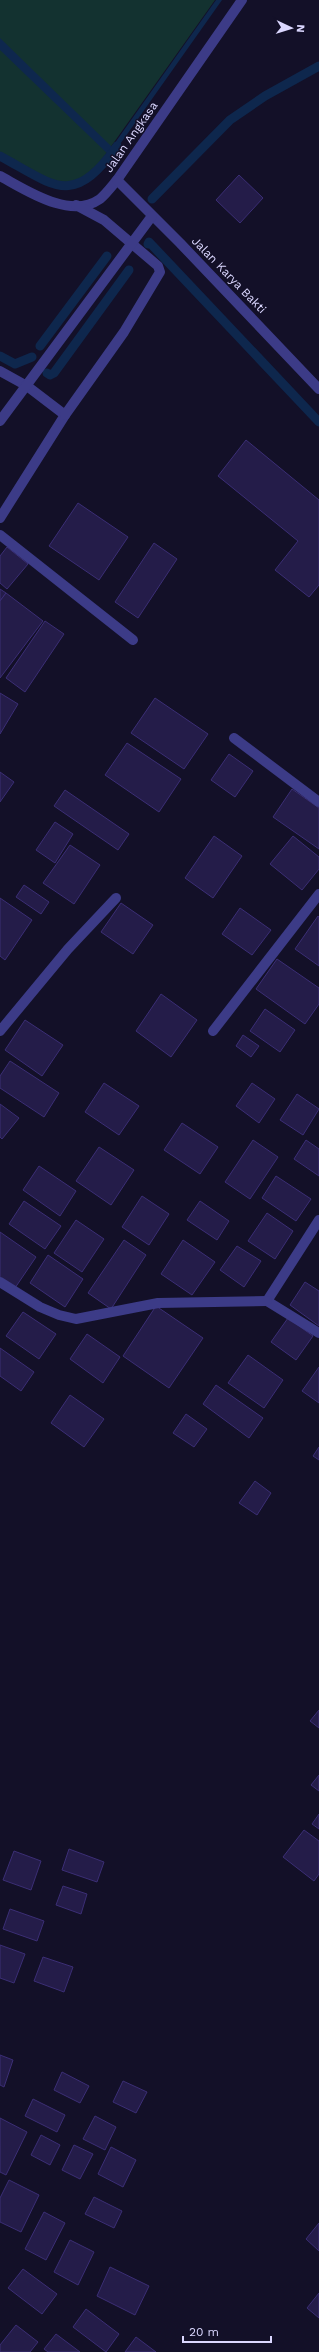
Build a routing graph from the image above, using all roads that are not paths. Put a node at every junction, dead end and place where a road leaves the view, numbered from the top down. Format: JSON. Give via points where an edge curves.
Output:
{"nodes":[{"id":1,"x":242,"y":0,"type":"edge"},
{"id":2,"x":0,"y":176,"type":"edge"},
{"id":3,"x":117,"y":180,"type":"junction"},
{"id":4,"x":75,"y":205,"type":"junction"},
{"id":5,"x":152,"y":216,"type":"junction"},
{"id":6,"x":132,"y":243,"type":"junction"},
{"id":7,"x":0,"y":371,"type":"edge"},
{"id":8,"x":27,"y":386,"type":"junction"},
{"id":9,"x":319,"y":389,"type":"edge"},
{"id":10,"x":65,"y":415,"type":"junction"},
{"id":11,"x":0,"y":421,"type":"edge"},
{"id":12,"x":0,"y":518,"type":"edge"},
{"id":13,"x":0,"y":535,"type":"edge"},
{"id":14,"x":133,"y":640,"type":"dead end"},
{"id":15,"x":234,"y":738,"type":"dead end"},
{"id":16,"x":319,"y":802,"type":"edge"},
{"id":17,"x":319,"y":894,"type":"edge"},
{"id":18,"x":116,"y":898,"type":"dead end"},
{"id":19,"x":0,"y":1031,"type":"edge"},
{"id":20,"x":213,"y":1031,"type":"dead end"},
{"id":21,"x":319,"y":1220,"type":"edge"},
{"id":22,"x":0,"y":1282,"type":"edge"},
{"id":23,"x":267,"y":1300,"type":"junction"},
{"id":24,"x":319,"y":1333,"type":"edge"}],
"edges":[{"from":1,"to":3,"type":"street","name":"Jalan Angkasa"},
{"from":2,"to":4,"type":"street","name":"Jalan Angkasa","via":[[46,201],[60,205]]},
{"from":3,"to":4,"type":"street","name":"Jalan Angkasa","via":[[100,199],[88,204]]},
{"from":3,"to":5,"type":"street","name":"Jalan Karya Bakti"},
{"from":4,"to":6,"type":"street","via":[[104,220]]},
{"from":5,"to":6,"type":"street"},
{"from":5,"to":9,"type":"street","name":"Jalan Karya Bakti"},
{"from":6,"to":8,"type":"street"},
{"from":6,"to":10,"type":"street","via":[[158,266],[160,274],[124,332]]},
{"from":7,"to":8,"type":"street"},
{"from":8,"to":10,"type":"street"},
{"from":8,"to":11,"type":"street"},
{"from":10,"to":12,"type":"street"},
{"from":13,"to":14,"type":"street"},
{"from":15,"to":16,"type":"street"},
{"from":17,"to":20,"type":"street"},
{"from":18,"to":19,"type":"street","via":[[68,949]]},
{"from":21,"to":23,"type":"street"},
{"from":22,"to":23,"type":"street","via":[[40,1307],[76,1319],[158,1303]]},
{"from":23,"to":24,"type":"street"}]}
